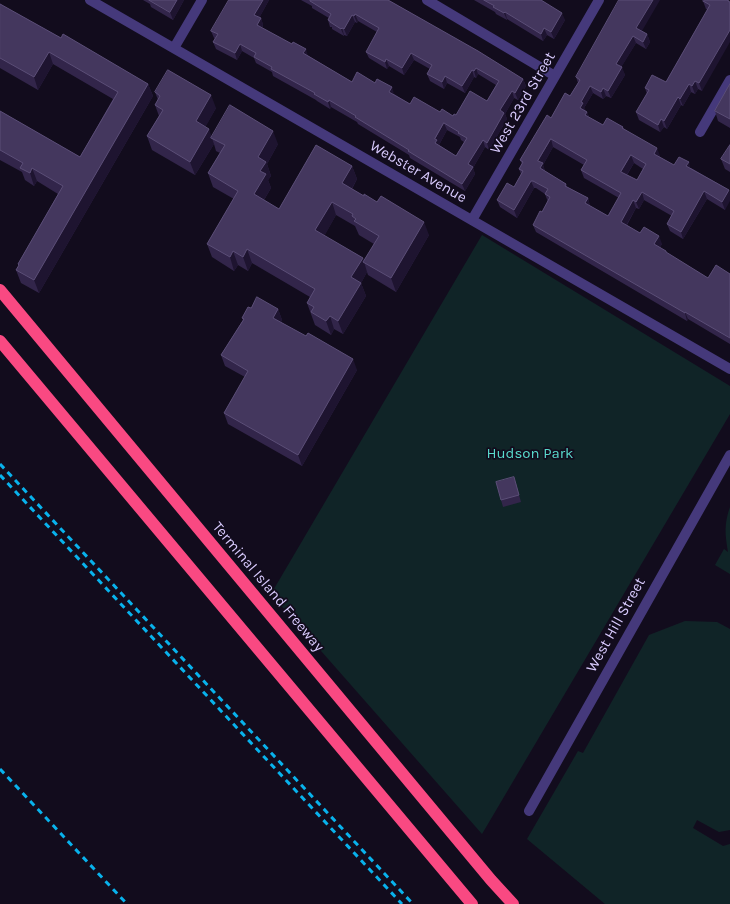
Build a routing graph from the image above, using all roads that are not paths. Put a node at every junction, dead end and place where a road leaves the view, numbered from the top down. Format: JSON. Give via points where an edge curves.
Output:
{"nodes":[{"id":1,"x":90,"y":0,"type":"edge"},
{"id":2,"x":202,"y":0,"type":"edge"},
{"id":3,"x":427,"y":0,"type":"edge"},
{"id":4,"x":599,"y":0,"type":"edge"},
{"id":5,"x":174,"y":48,"type":"junction"},
{"id":6,"x":556,"y":76,"type":"junction"},
{"id":7,"x":730,"y":80,"type":"edge"},
{"id":8,"x":700,"y":132,"type":"dead end"},
{"id":9,"x":472,"y":220,"type":"junction"},
{"id":10,"x":0,"y":290,"type":"edge"},
{"id":11,"x":0,"y":341,"type":"edge"},
{"id":12,"x":730,"y":369,"type":"edge"},
{"id":13,"x":730,"y":455,"type":"edge"},
{"id":14,"x":529,"y":811,"type":"dead end"},
{"id":15,"x":472,"y":904,"type":"edge"},
{"id":16,"x":513,"y":904,"type":"edge"}],
"edges":[{"from":1,"to":5,"type":"street","name":"Webster Avenue"},
{"from":2,"to":5,"type":"street"},
{"from":3,"to":6,"type":"street"},
{"from":4,"to":6,"type":"street","name":"West 23rd Street"},
{"from":5,"to":9,"type":"street","name":"Webster Avenue"},
{"from":6,"to":9,"type":"street","name":"West 23rd Street"},
{"from":7,"to":8,"type":"street"},
{"from":9,"to":12,"type":"street","name":"Webster Avenue"},
{"from":10,"to":16,"type":"highway","name":"Terminal Island Freeway"},
{"from":11,"to":15,"type":"highway"},
{"from":13,"to":14,"type":"street","name":"West Hill Street"}]}
